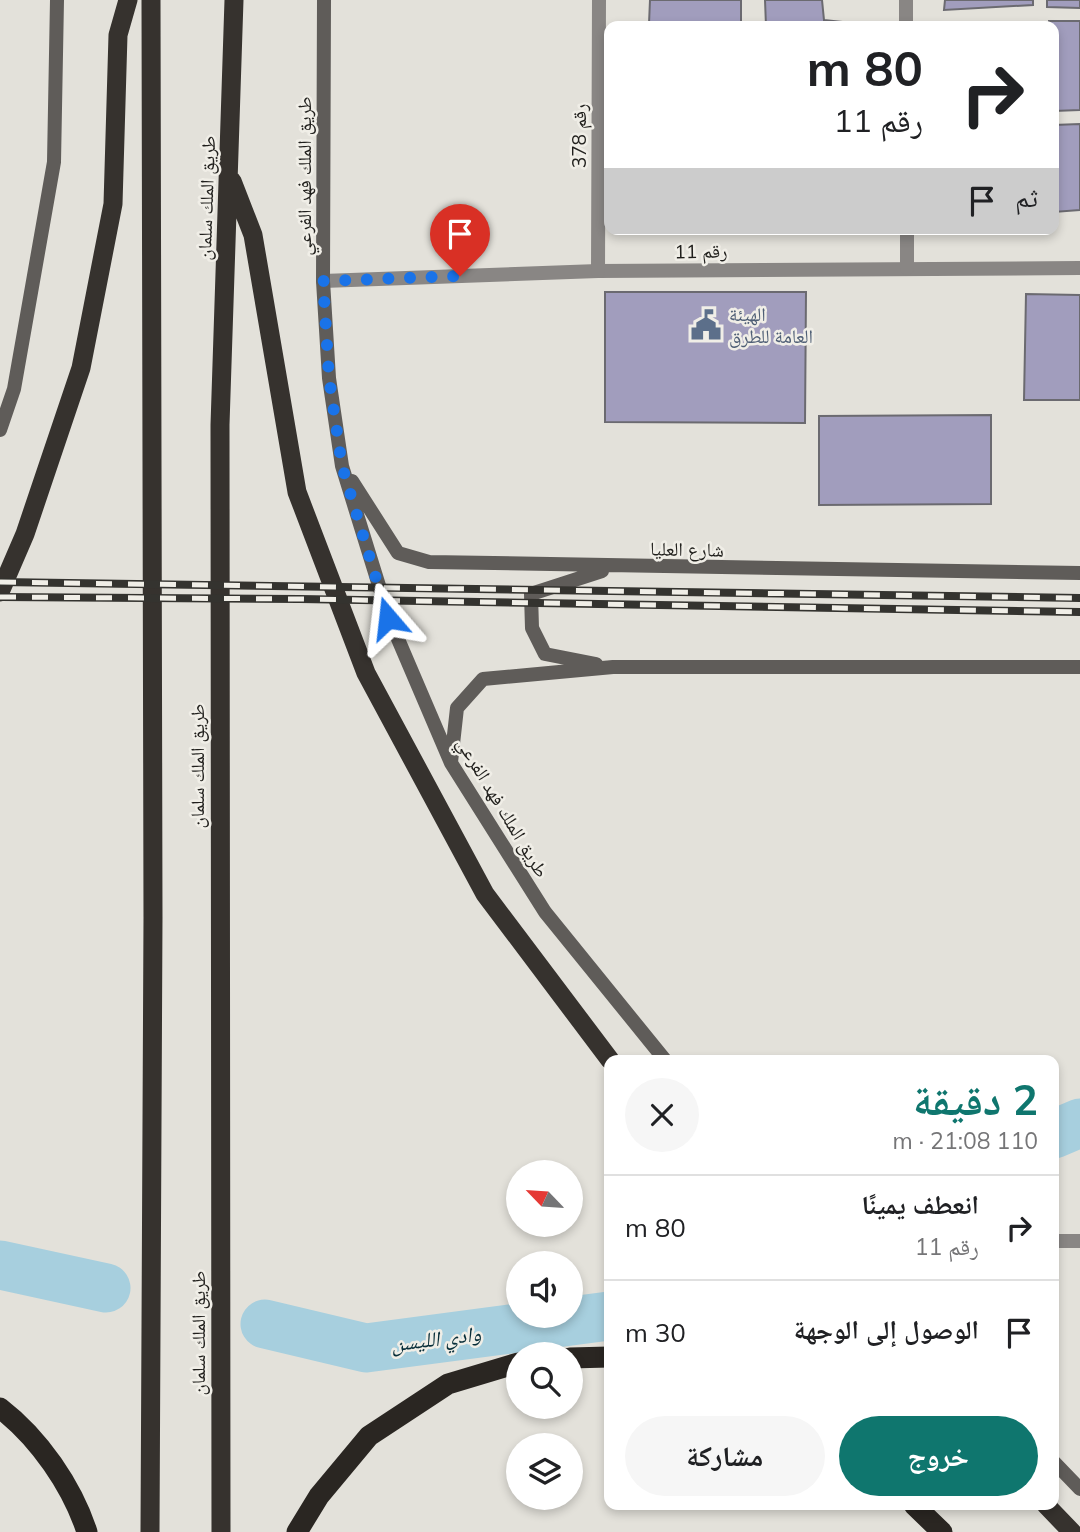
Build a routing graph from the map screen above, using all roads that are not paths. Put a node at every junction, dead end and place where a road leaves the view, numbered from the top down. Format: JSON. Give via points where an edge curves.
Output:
{"nodes":[{"id":1,"x":57,"y":0,"type":"edge"},
{"id":2,"x":128,"y":0,"type":"edge"},
{"id":3,"x":151,"y":0,"type":"edge"},
{"id":4,"x":234,"y":0,"type":"edge"},
{"id":5,"x":324,"y":0,"type":"edge"},
{"id":6,"x":599,"y":0,"type":"edge"},
{"id":7,"x":906,"y":0,"type":"edge"},
{"id":8,"x":906,"y":21,"type":"edge"},
{"id":9,"x":229,"y":175,"type":"junction"},
{"id":10,"x":907,"y":235,"type":"edge"},
{"id":11,"x":907,"y":268,"type":"junction"},
{"id":12,"x":1080,"y":268,"type":"edge"},
{"id":13,"x":598,"y":271,"type":"junction"},
{"id":14,"x":323,"y":281,"type":"junction"},
{"id":15,"x":0,"y":430,"type":"edge"},
{"id":16,"x":342,"y":466,"type":"junction"},
{"id":17,"x":613,"y":567,"type":"junction"},
{"id":18,"x":1080,"y":573,"type":"edge"},
{"id":19,"x":0,"y":592,"type":"edge"},
{"id":20,"x":613,"y":667,"type":"junction"},
{"id":21,"x":1080,"y":667,"type":"edge"},
{"id":22,"x":451,"y":764,"type":"junction"},
{"id":23,"x":606,"y":1055,"type":"edge"},
{"id":24,"x":660,"y":1055,"type":"edge"},
{"id":25,"x":1059,"y":1241,"type":"edge"},
{"id":26,"x":1080,"y":1241,"type":"edge"},
{"id":27,"x":604,"y":1357,"type":"edge"},
{"id":28,"x":583,"y":1358,"type":"edge"},
{"id":29,"x":506,"y":1367,"type":"edge"},
{"id":30,"x":0,"y":1408,"type":"edge"},
{"id":31,"x":1059,"y":1467,"type":"edge"},
{"id":32,"x":1080,"y":1489,"type":"edge"},
{"id":33,"x":919,"y":1510,"type":"edge"},
{"id":34,"x":1050,"y":1510,"type":"edge"},
{"id":35,"x":87,"y":1532,"type":"edge"},
{"id":36,"x":150,"y":1532,"type":"edge"},
{"id":37,"x":221,"y":1532,"type":"edge"},
{"id":38,"x":297,"y":1532,"type":"edge"},
{"id":39,"x":942,"y":1532,"type":"edge"},
{"id":40,"x":1072,"y":1532,"type":"edge"}],
"edges":[{"from":1,"to":15,"type":"main road","via":[[54,162],[14,389]]},
{"from":2,"to":19,"type":"highway","via":[[118,36],[113,204],[81,368],[25,534]]},
{"from":3,"to":36,"type":"highway"},
{"from":4,"to":9,"type":"highway","name":"طريق الملك سلمان"},
{"from":5,"to":14,"type":"main road","name":"طريق الملك فهد الفرعي"},
{"from":6,"to":13,"type":"street","name":"رقم 378"},
{"from":7,"to":8,"type":"street"},
{"from":9,"to":23,"type":"highway","via":[[253,235],[297,492],[366,673],[485,894]]},
{"from":9,"to":37,"type":"highway","name":"طريق الملك سلمان","via":[[220,425]]},
{"from":10,"to":11,"type":"street"},
{"from":11,"to":12,"type":"street","name":"رقم 11"},
{"from":11,"to":13,"type":"street","name":"رقم 11"},
{"from":13,"to":14,"type":"street","name":"رقم 11"},
{"from":14,"to":16,"type":"main road","name":"طريق الملك فهد الفرعي","via":[[329,378]]},
{"from":16,"to":17,"type":"main road","name":"شارع العليا","via":[[398,553],[429,562]]},
{"from":16,"to":22,"type":"main road","name":"طريق الملك فهد الفرعي","via":[[388,618]]},
{"from":17,"to":18,"type":"main road","name":"شارع العليا"},
{"from":17,"to":20,"type":"main road","via":[[531,594],[532,628],[545,654]]},
{"from":20,"to":21,"type":"main road"},
{"from":20,"to":22,"type":"main road","via":[[483,679],[457,708]]},
{"from":22,"to":24,"type":"main road","name":"طريق الملك فهد الفرعي","via":[[545,912]]},
{"from":25,"to":26,"type":"street"},
{"from":27,"to":28,"type":"highway"},
{"from":29,"to":38,"type":"highway","via":[[449,1384],[369,1436],[319,1496]]},
{"from":30,"to":35,"type":"highway","via":[[46,1455],[81,1512]]},
{"from":31,"to":32,"type":"main road"},
{"from":33,"to":39,"type":"highway"},
{"from":34,"to":40,"type":"highway"}]}
